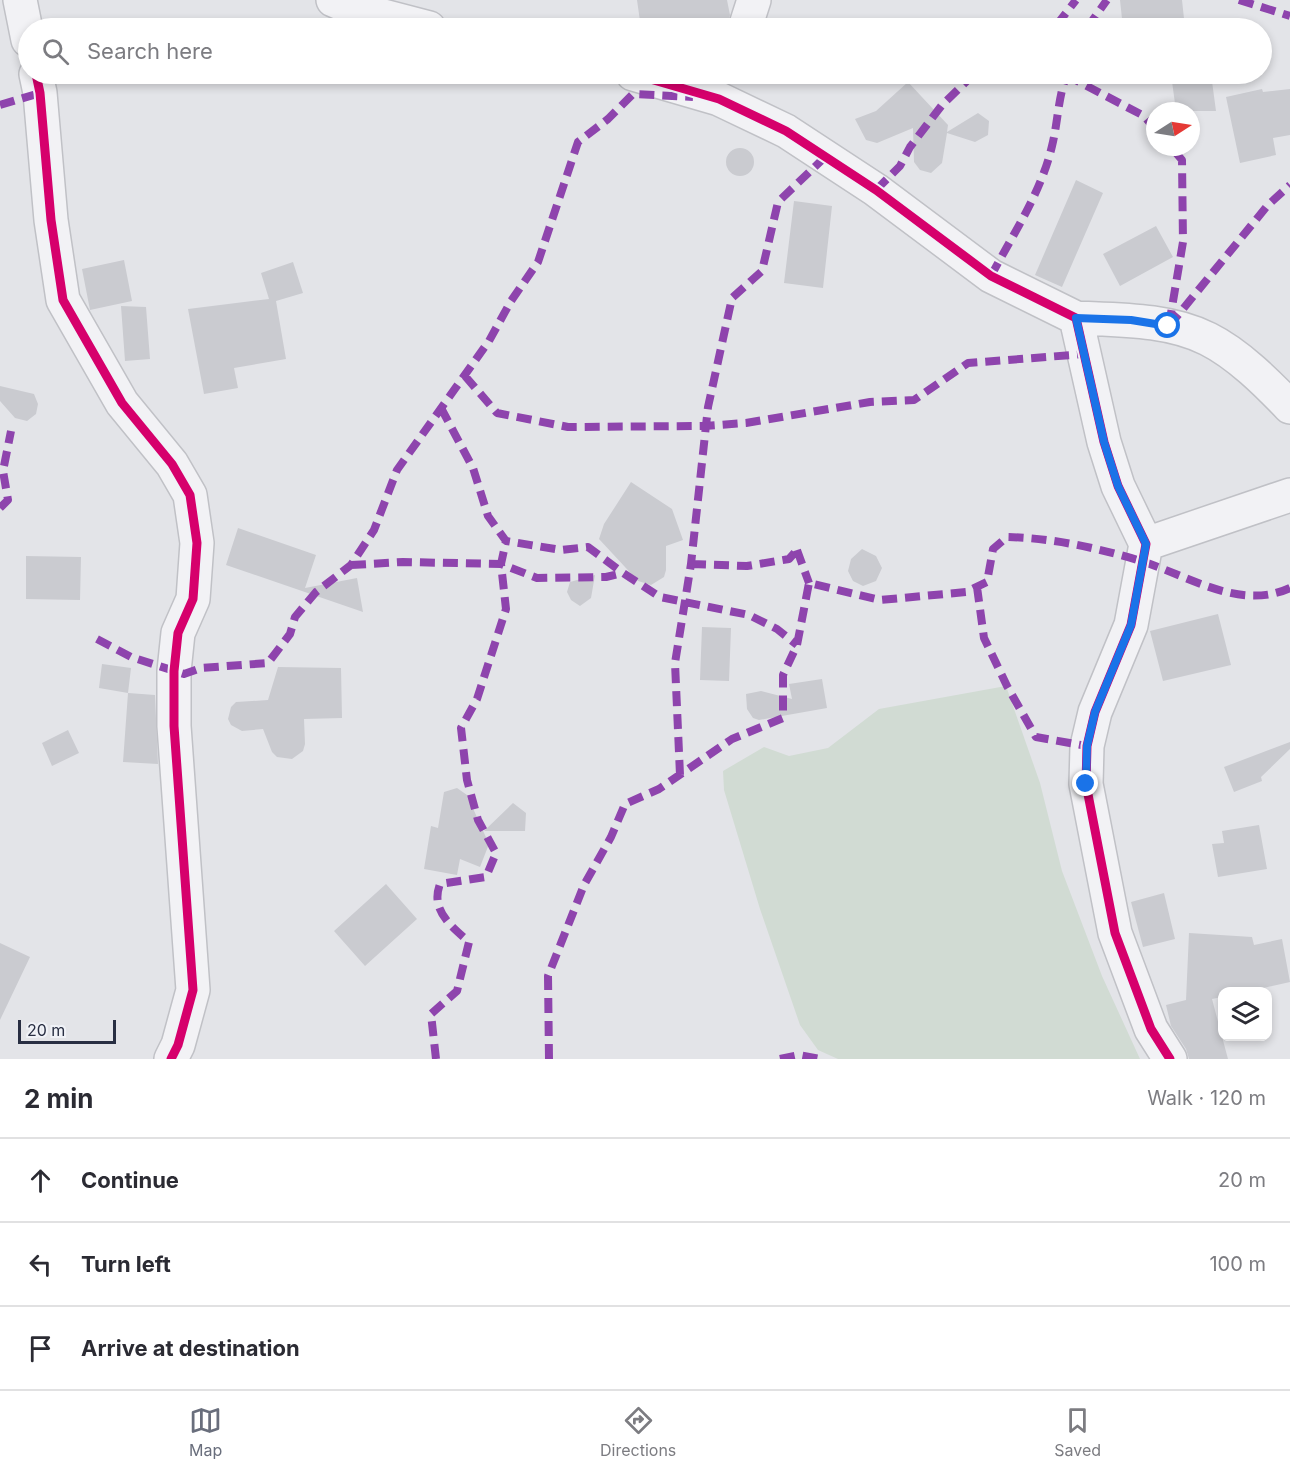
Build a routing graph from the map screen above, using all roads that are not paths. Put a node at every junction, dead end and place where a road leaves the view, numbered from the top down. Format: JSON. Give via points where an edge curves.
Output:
{"nodes":[{"id":1,"x":20,"y":0,"type":"edge"},
{"id":2,"x":333,"y":0,"type":"edge"},
{"id":3,"x":754,"y":0,"type":"edge"},
{"id":4,"x":24,"y":18,"type":"edge"},
{"id":5,"x":395,"y":18,"type":"edge"},
{"id":6,"x":748,"y":18,"type":"edge"},
{"id":7,"x":38,"y":84,"type":"edge"},
{"id":8,"x":709,"y":84,"type":"edge"},
{"id":9,"x":724,"y":86,"type":"edge"},
{"id":10,"x":1076,"y":318,"type":"junction"},
{"id":11,"x":1290,"y":407,"type":"edge"},
{"id":12,"x":1290,"y":495,"type":"edge"},
{"id":13,"x":1146,"y":544,"type":"junction"},
{"id":14,"x":171,"y":1059,"type":"edge"},
{"id":15,"x":1170,"y":1059,"type":"edge"}],
"edges":[{"from":1,"to":4,"type":"street"},
{"from":2,"to":5,"type":"street"},
{"from":3,"to":6,"type":"street"},
{"from":7,"to":14,"type":"street","via":[[63,300],[122,403],[172,464],[190,495],[197,543],[193,598],[178,633],[174,671],[174,726],[193,990]]},
{"from":8,"to":9,"type":"street"},
{"from":9,"to":10,"type":"street","via":[[876,190],[991,276]]},
{"from":10,"to":11,"type":"street","via":[[1131,320],[1208,339],[1238,359]]},
{"from":10,"to":13,"type":"street","via":[[1118,486]]},
{"from":12,"to":13,"type":"street"},
{"from":13,"to":15,"type":"street","via":[[1131,625],[1087,746],[1086,784],[1115,933],[1151,1029]]}]}
